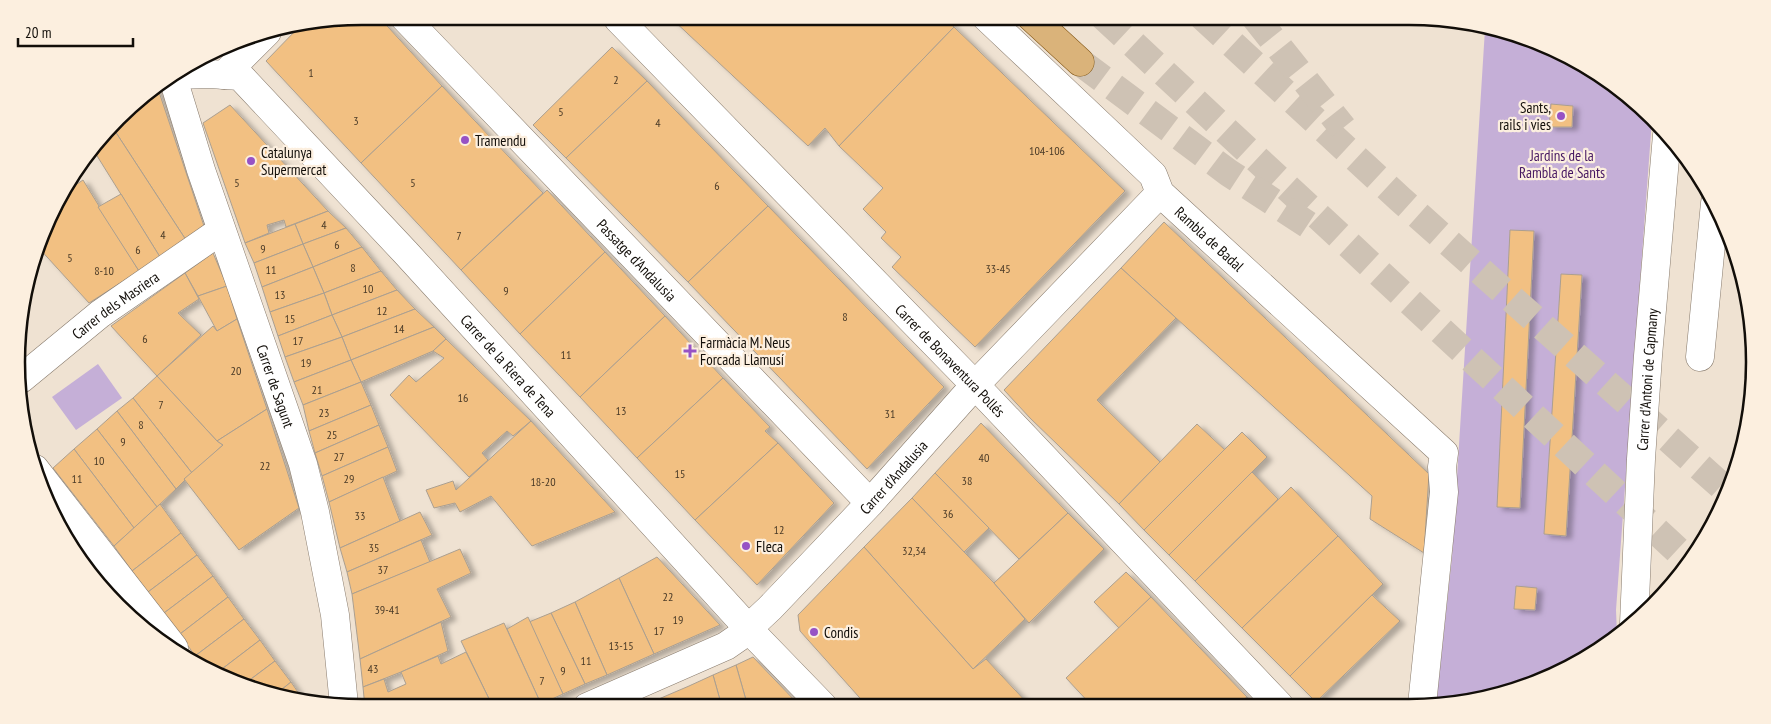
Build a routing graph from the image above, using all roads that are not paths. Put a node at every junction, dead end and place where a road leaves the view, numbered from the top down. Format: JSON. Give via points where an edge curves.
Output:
{"nodes":[{"id":1,"x":412,"y":25,"type":"edge"},
{"id":2,"x":627,"y":25,"type":"edge"},
{"id":3,"x":995,"y":25,"type":"edge"},
{"id":4,"x":1040,"y":25,"type":"edge"},
{"id":5,"x":257,"y":42,"type":"edge"},
{"id":6,"x":1080,"y":62,"type":"tunnel mouth"},
{"id":7,"x":186,"y":75,"type":"edge"},
{"id":8,"x":224,"y":75,"type":"junction"},
{"id":9,"x":174,"y":83,"type":"edge"},
{"id":10,"x":1666,"y":145,"type":"edge"},
{"id":11,"x":1160,"y":193,"type":"junction"},
{"id":12,"x":1713,"y":219,"type":"edge"},
{"id":13,"x":213,"y":236,"type":"dead end"},
{"id":14,"x":1700,"y":357,"type":"dead end"},
{"id":15,"x":26,"y":375,"type":"edge"},
{"id":16,"x":975,"y":386,"type":"junction"},
{"id":17,"x":50,"y":488,"type":"edge"},
{"id":18,"x":870,"y":503,"type":"junction"},
{"id":19,"x":1635,"y":612,"type":"edge"},
{"id":20,"x":749,"y":627,"type":"junction"},
{"id":21,"x":162,"y":633,"type":"edge"},
{"id":22,"x":343,"y":698,"type":"edge"},
{"id":23,"x":1423,"y":698,"type":"edge"},
{"id":24,"x":605,"y":699,"type":"edge"},
{"id":25,"x":816,"y":699,"type":"edge"},
{"id":26,"x":1273,"y":699,"type":"edge"}],
"edges":[{"from":1,"to":18,"type":"street","name":"Passatge d'Andalusia"},
{"from":2,"to":16,"type":"street","name":"Carrer de Bonaventura Pollés"},
{"from":3,"to":11,"type":"street","name":"Rambla de Badal","via":[[1153,175]]},
{"from":4,"to":6,"type":"main road"},
{"from":5,"to":8,"type":"street"},
{"from":7,"to":8,"type":"street","name":"Carrer de la Riera de Tena"},
{"from":8,"to":20,"type":"street","name":"Carrer de la Riera de Tena","via":[[240,76]]},
{"from":9,"to":22,"type":"street","name":"Carrer de Sagunt","via":[[201,170],[303,464],[335,615]]},
{"from":10,"to":19,"type":"street","name":"Carrer d'Antoni de Capmany","via":[[1648,356]]},
{"from":11,"to":16,"type":"street","name":"Carrer d'Andalusia"},
{"from":11,"to":23,"type":"street","name":"Rambla de Badal","via":[[1444,453],[1444,492]]},
{"from":12,"to":14,"type":"street"},
{"from":13,"to":15,"type":"street","name":"Carrer dels Masriera","via":[[100,314]]},
{"from":16,"to":18,"type":"street","name":"Carrer d'Andalusia"},
{"from":16,"to":26,"type":"street","name":"Carrer de Bonaventura Pollés"},
{"from":17,"to":21,"type":"street"},
{"from":18,"to":20,"type":"street","name":"Carrer d'Andalusia"},
{"from":20,"to":24,"type":"street","name":"Carrer d'Andalusia","via":[[726,646]]},
{"from":20,"to":25,"type":"street","name":"Carrer de la Riera de Tena"}]}
